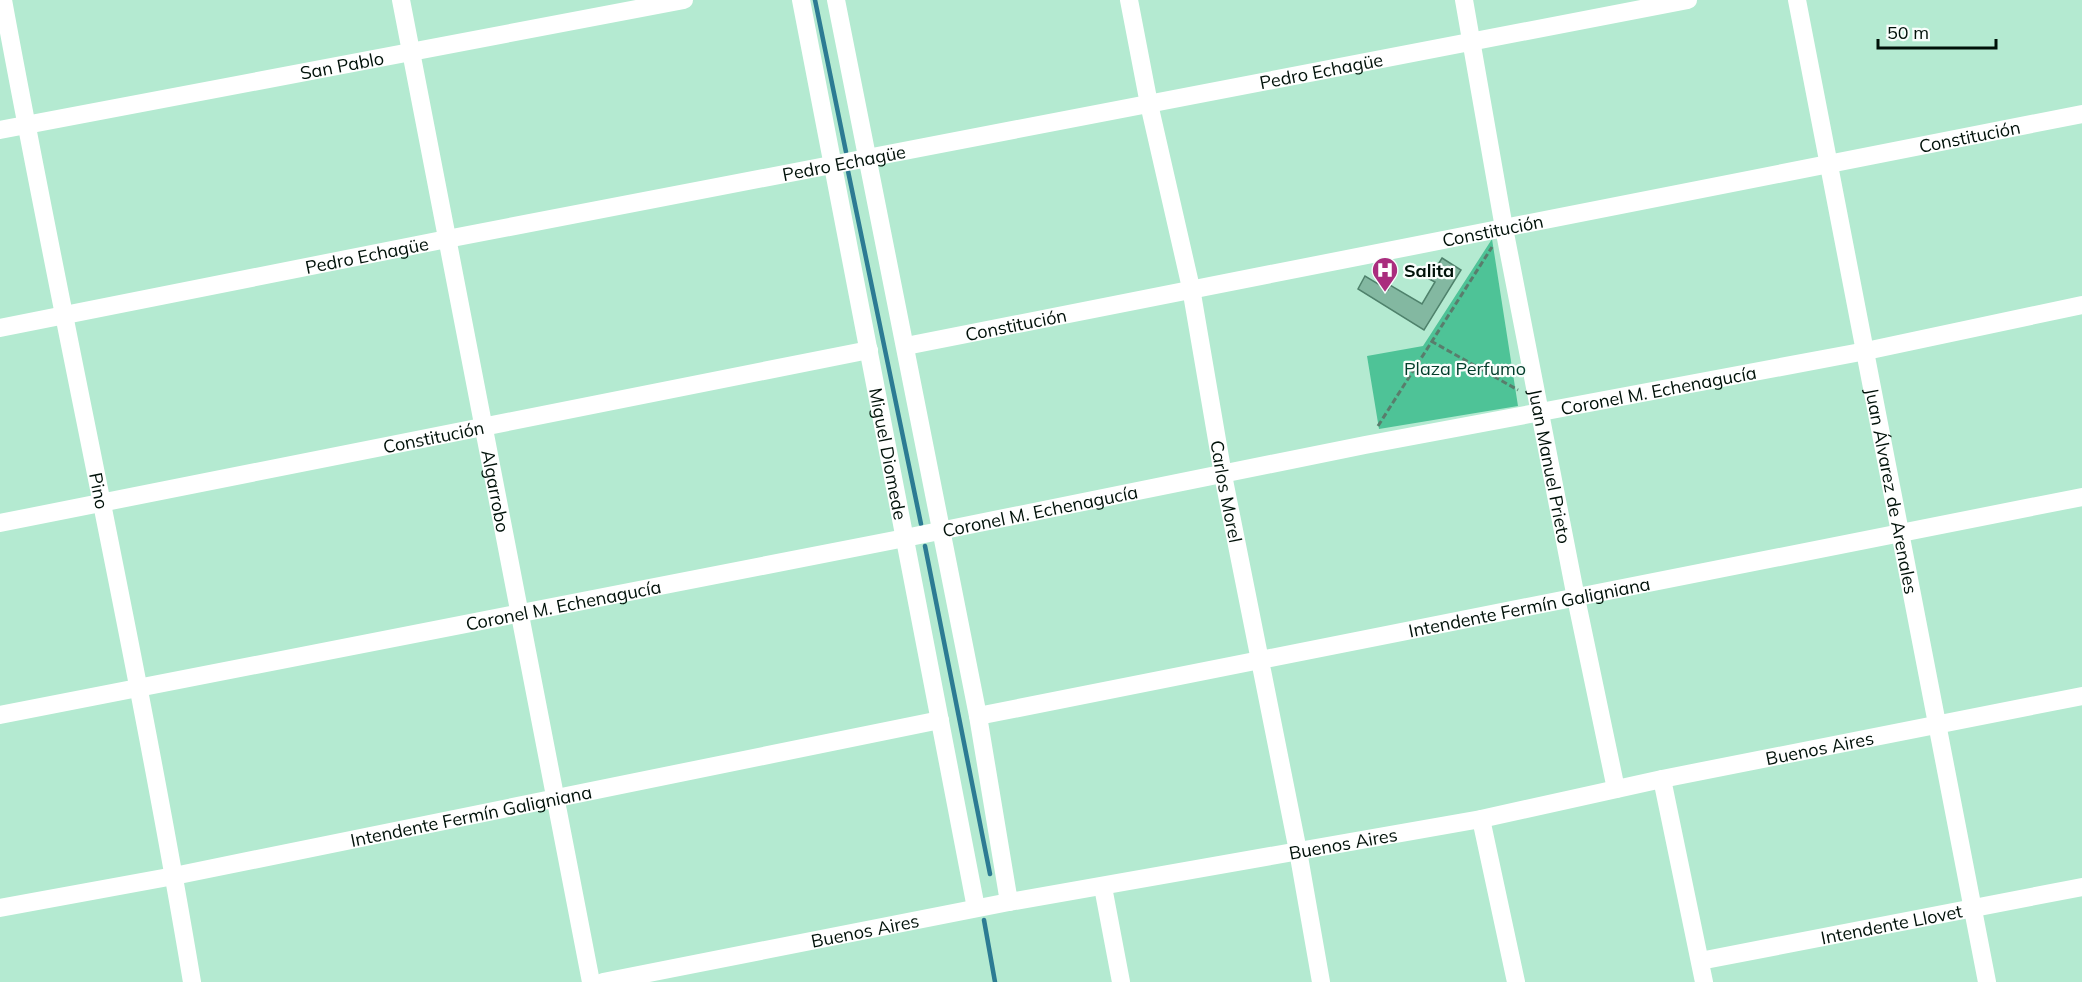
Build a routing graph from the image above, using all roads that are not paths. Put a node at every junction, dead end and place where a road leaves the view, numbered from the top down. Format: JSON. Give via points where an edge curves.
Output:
{"nodes":[{"id":1,"x":3,"y":0,"type":"edge"},
{"id":2,"x":401,"y":0,"type":"edge"},
{"id":3,"x":684,"y":0,"type":"edge"},
{"id":4,"x":801,"y":0,"type":"edge"},
{"id":5,"x":836,"y":0,"type":"edge"},
{"id":6,"x":1130,"y":0,"type":"edge"},
{"id":7,"x":1464,"y":0,"type":"edge"},
{"id":8,"x":1688,"y":0,"type":"edge"},
{"id":9,"x":1797,"y":0,"type":"edge"},
{"id":10,"x":1472,"y":42,"type":"junction"},
{"id":11,"x":411,"y":52,"type":"junction"},
{"id":12,"x":1149,"y":104,"type":"junction"},
{"id":13,"x":2082,"y":114,"type":"edge"},
{"id":14,"x":25,"y":124,"type":"junction"},
{"id":15,"x":0,"y":130,"type":"edge"},
{"id":16,"x":866,"y":158,"type":"junction"},
{"id":17,"x":1829,"y":162,"type":"junction"},
{"id":18,"x":834,"y":165,"type":"junction"},
{"id":19,"x":1504,"y":228,"type":"junction"},
{"id":20,"x":447,"y":239,"type":"junction"},
{"id":21,"x":1191,"y":288,"type":"junction"},
{"id":22,"x":2082,"y":305,"type":"edge"},
{"id":23,"x":63,"y":316,"type":"junction"},
{"id":24,"x":0,"y":328,"type":"edge"},
{"id":25,"x":906,"y":346,"type":"junction"},
{"id":26,"x":869,"y":350,"type":"junction"},
{"id":27,"x":1866,"y":351,"type":"junction"},
{"id":28,"x":1540,"y":407,"type":"junction"},
{"id":29,"x":486,"y":428,"type":"junction"},
{"id":30,"x":1223,"y":475,"type":"junction"},
{"id":31,"x":2082,"y":497,"type":"edge"},
{"id":32,"x":100,"y":503,"type":"junction"},
{"id":33,"x":0,"y":523,"type":"edge"},
{"id":34,"x":941,"y":529,"type":"junction"},
{"id":35,"x":1902,"y":532,"type":"junction"},
{"id":36,"x":905,"y":538,"type":"junction"},
{"id":37,"x":1576,"y":598,"type":"junction"},
{"id":38,"x":520,"y":613,"type":"junction"},
{"id":39,"x":1260,"y":659,"type":"junction"},
{"id":40,"x":138,"y":687,"type":"junction"},
{"id":41,"x":2082,"y":696,"type":"edge"},
{"id":42,"x":0,"y":715,"type":"edge"},
{"id":43,"x":978,"y":716,"type":"junction"},
{"id":44,"x":940,"y":720,"type":"junction"},
{"id":45,"x":1936,"y":723,"type":"junction"},
{"id":46,"x":1662,"y":779,"type":"junction"},
{"id":47,"x":1616,"y":789,"type":"junction"},
{"id":48,"x":557,"y":798,"type":"junction"},
{"id":49,"x":1481,"y":819,"type":"junction"},
{"id":50,"x":1298,"y":851,"type":"junction"},
{"id":51,"x":174,"y":876,"type":"junction"},
{"id":52,"x":1103,"y":887,"type":"junction"},
{"id":53,"x":2082,"y":887,"type":"edge"},
{"id":54,"x":1009,"y":902,"type":"junction"},
{"id":55,"x":0,"y":908,"type":"edge"},
{"id":56,"x":976,"y":908,"type":"junction"},
{"id":57,"x":1973,"y":910,"type":"junction"},
{"id":58,"x":1700,"y":961,"type":"junction"},
{"id":59,"x":192,"y":982,"type":"edge"},
{"id":60,"x":591,"y":982,"type":"edge"},
{"id":61,"x":603,"y":982,"type":"edge"},
{"id":62,"x":1121,"y":982,"type":"edge"},
{"id":63,"x":1321,"y":982,"type":"edge"},
{"id":64,"x":1515,"y":982,"type":"edge"},
{"id":65,"x":1704,"y":982,"type":"edge"},
{"id":66,"x":1987,"y":982,"type":"edge"}],
"edges":[{"from":1,"to":14,"type":"street","name":"Pino"},
{"from":2,"to":11,"type":"street","name":"Algarrobo"},
{"from":3,"to":11,"type":"street","name":"San Pablo"},
{"from":4,"to":18,"type":"street","name":"Miguel Diomede"},
{"from":5,"to":16,"type":"street","name":"Miguel Diomede"},
{"from":6,"to":12,"type":"street","name":"Carlos Morel"},
{"from":7,"to":10,"type":"street","name":"Juan Manuel Prieto"},
{"from":8,"to":10,"type":"street","name":"Pedro Echagüe"},
{"from":9,"to":17,"type":"street","name":"Juan Álvarez de Arenales"},
{"from":10,"to":12,"type":"street","name":"Pedro Echagüe"},
{"from":10,"to":19,"type":"street","name":"Juan Manuel Prieto"},
{"from":11,"to":14,"type":"street","name":"San Pablo"},
{"from":11,"to":20,"type":"street","name":"Algarrobo"},
{"from":12,"to":16,"type":"street","name":"Pedro Echagüe"},
{"from":12,"to":21,"type":"street","name":"Carlos Morel"},
{"from":13,"to":17,"type":"street","name":"Constitución"},
{"from":14,"to":15,"type":"street","name":"San Pablo"},
{"from":14,"to":23,"type":"street","name":"Pino"},
{"from":16,"to":18,"type":"street","name":"Pedro Echagüe"},
{"from":16,"to":25,"type":"street","name":"Miguel Diomede"},
{"from":17,"to":19,"type":"street","name":"Constitución"},
{"from":17,"to":27,"type":"street","name":"Juan Álvarez de Arenales"},
{"from":18,"to":20,"type":"street","name":"Pedro Echagüe"},
{"from":18,"to":26,"type":"street","name":"Miguel Diomede"},
{"from":19,"to":21,"type":"street","name":"Constitución"},
{"from":19,"to":28,"type":"street","name":"Juan Manuel Prieto"},
{"from":20,"to":23,"type":"street","name":"Pedro Echagüe"},
{"from":20,"to":29,"type":"street","name":"Algarrobo"},
{"from":21,"to":25,"type":"street","name":"Constitución"},
{"from":21,"to":30,"type":"street","name":"Carlos Morel"},
{"from":22,"to":27,"type":"street","name":"Coronel M. Echenagucía"},
{"from":23,"to":24,"type":"street","name":"Pedro Echagüe"},
{"from":23,"to":32,"type":"street","name":"Pino"},
{"from":25,"to":34,"type":"street","name":"Miguel Diomede"},
{"from":26,"to":29,"type":"street","name":"Constitución"},
{"from":26,"to":36,"type":"street","name":"Miguel Diomede"},
{"from":27,"to":28,"type":"street","name":"Coronel M. Echenagucía"},
{"from":27,"to":35,"type":"street","name":"Juan Álvarez de Arenales"},
{"from":28,"to":30,"type":"street","name":"Coronel M. Echenagucía"},
{"from":28,"to":37,"type":"street","name":"Juan Manuel Prieto"},
{"from":29,"to":32,"type":"street","name":"Constitución"},
{"from":29,"to":38,"type":"street","name":"Algarrobo"},
{"from":30,"to":34,"type":"street","name":"Coronel M. Echenagucía"},
{"from":30,"to":39,"type":"street","name":"Carlos Morel"},
{"from":31,"to":35,"type":"street","name":"Intendente Fermín Galigniana"},
{"from":32,"to":33,"type":"street","name":"Constitución"},
{"from":32,"to":40,"type":"street","name":"Pino"},
{"from":34,"to":36,"type":"street","name":"Coronel M. Echenagucía"},
{"from":34,"to":43,"type":"street","name":"Miguel Diomede"},
{"from":35,"to":37,"type":"street","name":"Intendente Fermín Galigniana"},
{"from":35,"to":45,"type":"street","name":"Juan Álvarez de Arenales"},
{"from":36,"to":38,"type":"street","name":"Coronel M. Echenagucía"},
{"from":36,"to":44,"type":"street","name":"Miguel Diomede"},
{"from":37,"to":39,"type":"street","name":"Intendente Fermín Galigniana"},
{"from":37,"to":47,"type":"street","name":"Juan Manuel Prieto"},
{"from":38,"to":40,"type":"street","name":"Coronel M. Echenagucía"},
{"from":38,"to":48,"type":"street","name":"Algarrobo"},
{"from":39,"to":43,"type":"street","name":"Intendente Fermín Galigniana"},
{"from":39,"to":50,"type":"street","name":"Carlos Morel"},
{"from":40,"to":42,"type":"street","name":"Coronel M. Echenagucía"},
{"from":40,"to":51,"type":"street","name":"Pino"},
{"from":41,"to":45,"type":"street","name":"Buenos Aires"},
{"from":43,"to":54,"type":"street","name":"Miguel Diomede"},
{"from":44,"to":48,"type":"street","name":"Intendente Fermín Galigniana"},
{"from":44,"to":56,"type":"street","name":"Miguel Diomede"},
{"from":45,"to":46,"type":"street","name":"Buenos Aires"},
{"from":45,"to":57,"type":"street","name":"Juan Álvarez de Arenales"},
{"from":46,"to":47,"type":"street","name":"Buenos Aires"},
{"from":46,"to":58,"type":"street"},
{"from":47,"to":49,"type":"street","name":"Buenos Aires"},
{"from":48,"to":51,"type":"street","name":"Intendente Fermín Galigniana"},
{"from":48,"to":60,"type":"street","name":"Algarrobo"},
{"from":49,"to":50,"type":"street","name":"Buenos Aires"},
{"from":49,"to":64,"type":"street"},
{"from":50,"to":52,"type":"street","name":"Buenos Aires"},
{"from":50,"to":63,"type":"street","name":"Carlos Morel"},
{"from":51,"to":55,"type":"street","name":"Intendente Fermín Galigniana"},
{"from":51,"to":59,"type":"street","name":"Pino"},
{"from":52,"to":54,"type":"street","name":"Buenos Aires"},
{"from":52,"to":62,"type":"street"},
{"from":53,"to":57,"type":"street","name":"Intendente Llovet"},
{"from":54,"to":56,"type":"street","name":"Buenos Aires"},
{"from":56,"to":61,"type":"street","name":"Buenos Aires"},
{"from":57,"to":58,"type":"street","name":"Intendente Llovet"},
{"from":57,"to":66,"type":"street","name":"Juan Álvarez de Arenales"},
{"from":58,"to":65,"type":"street"}]}
